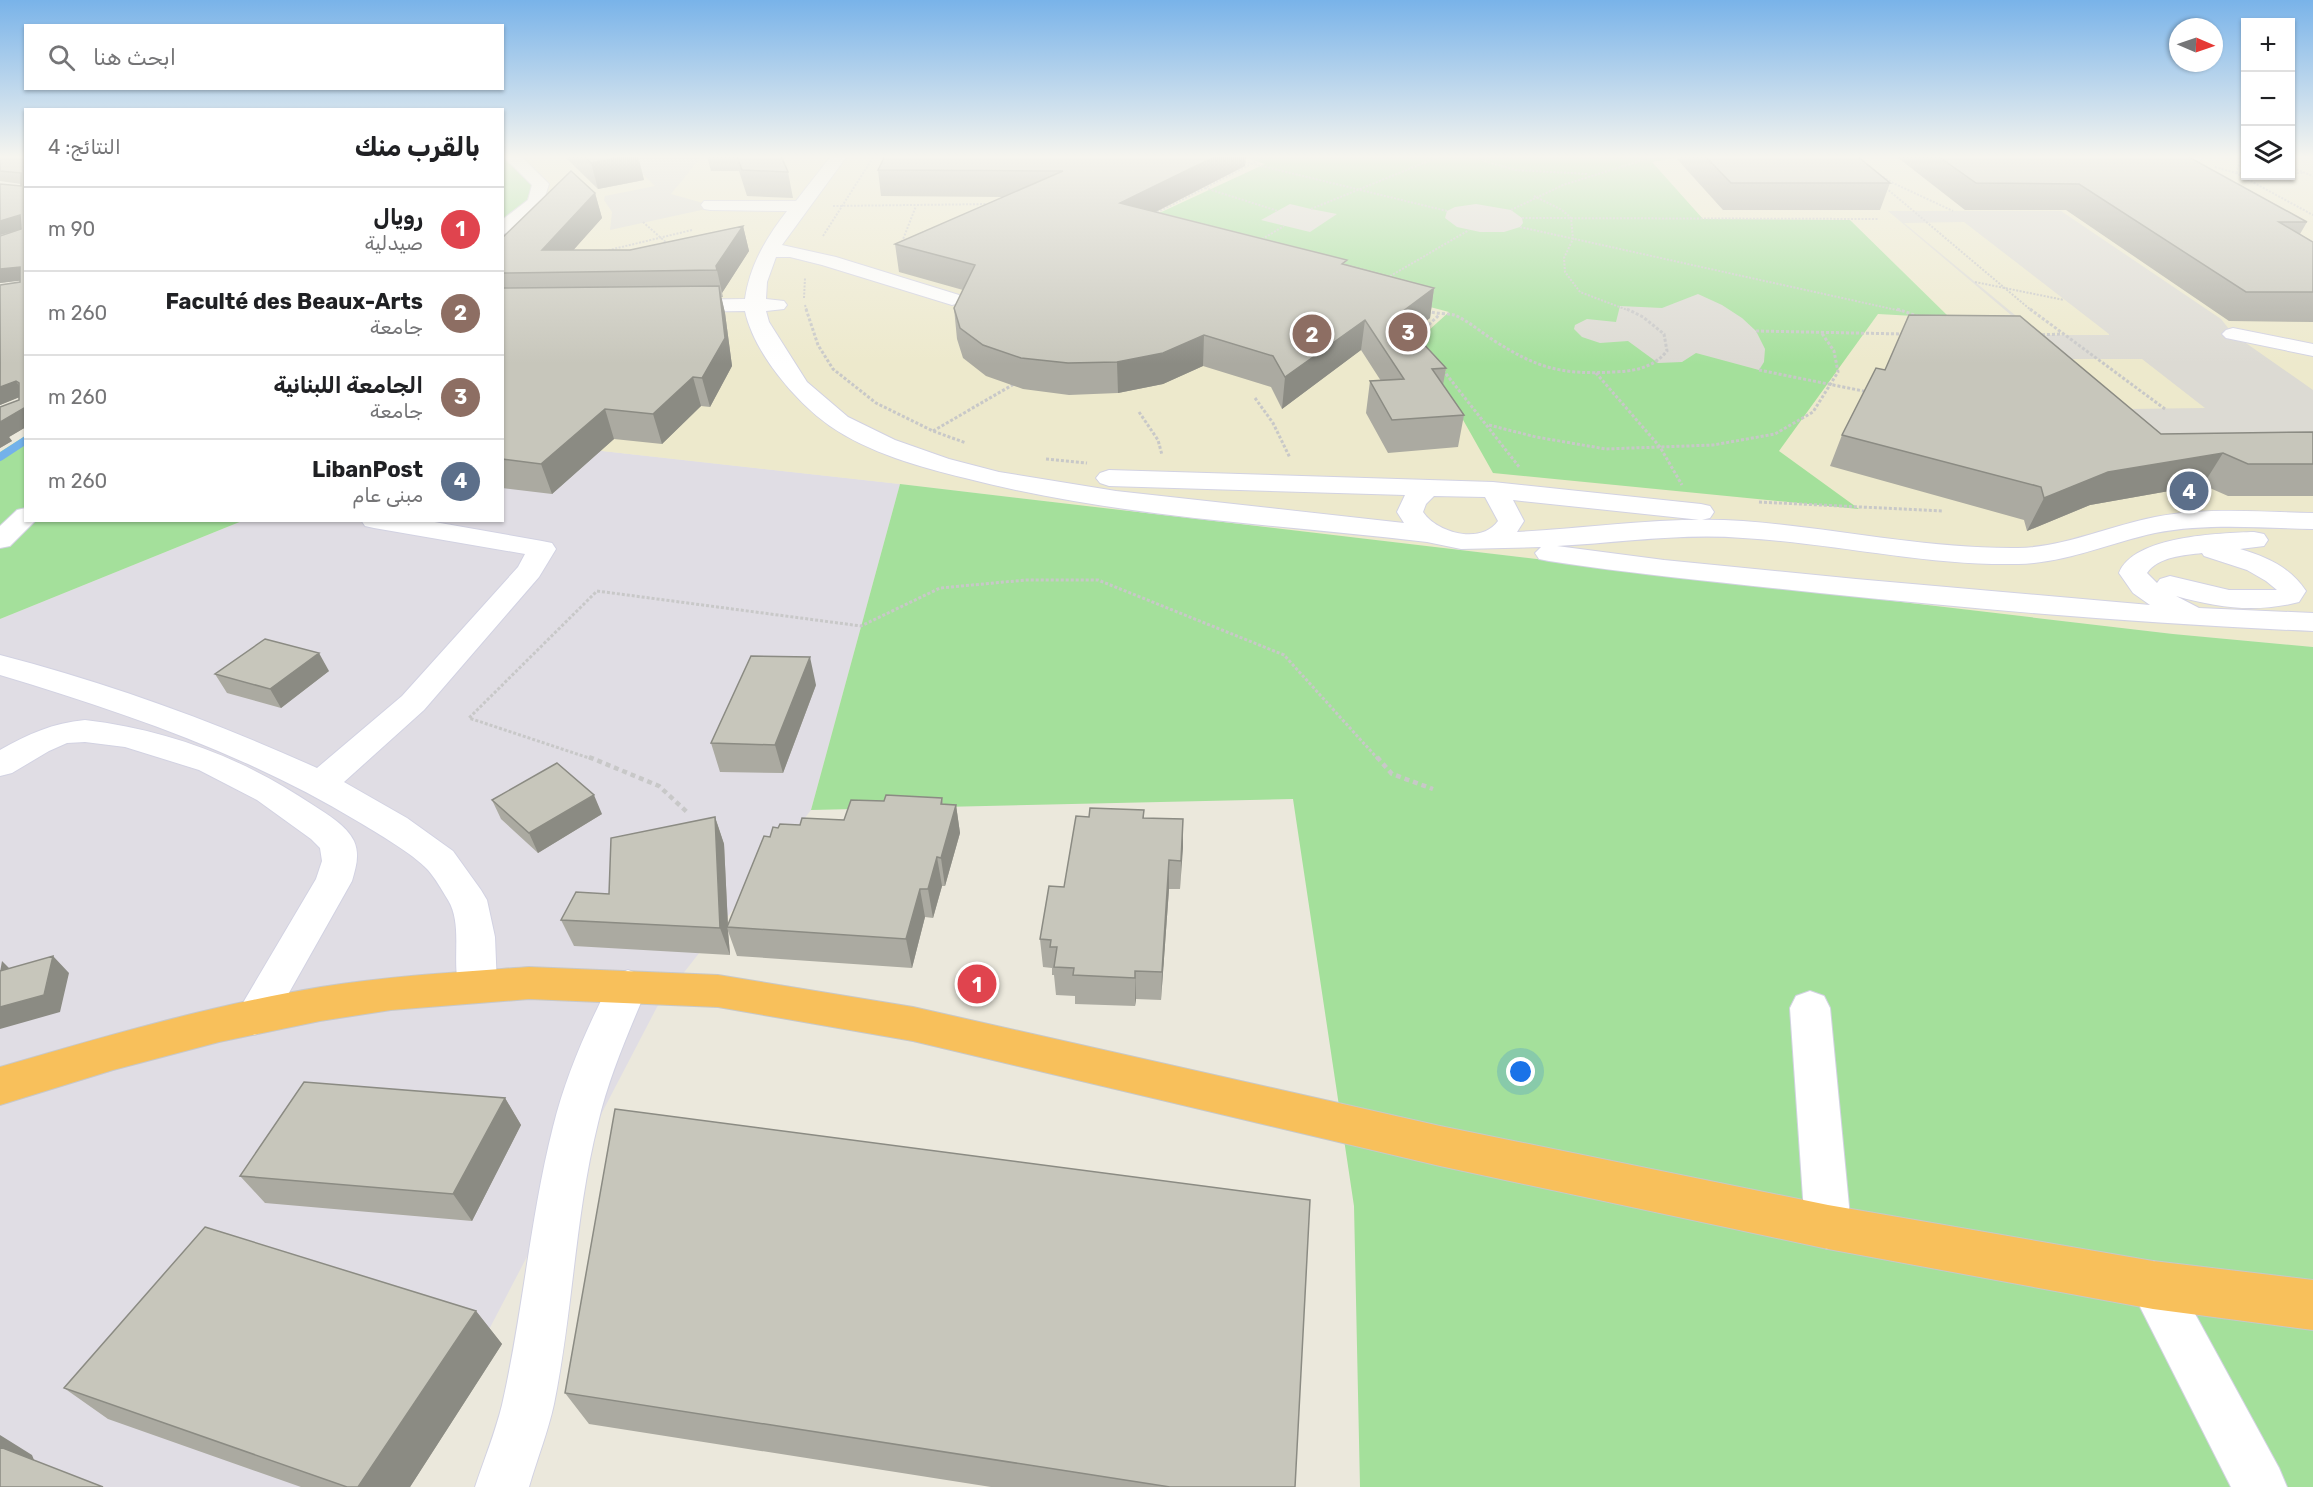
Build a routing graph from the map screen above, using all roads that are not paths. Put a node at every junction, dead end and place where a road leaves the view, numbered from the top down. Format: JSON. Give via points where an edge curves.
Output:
{"nodes":[{"id":1,"x":802,"y":225,"type":"edge"},
{"id":2,"x":790,"y":253,"type":"junction"},
{"id":3,"x":952,"y":299,"type":"dead end"},
{"id":4,"x":755,"y":305,"type":"junction"},
{"id":5,"x":662,"y":306,"type":"edge"},
{"id":6,"x":782,"y":320,"type":"junction"},
{"id":7,"x":2233,"y":334,"type":"dead end"},
{"id":8,"x":2313,"y":350,"type":"edge"},
{"id":9,"x":1428,"y":488,"type":"junction"},
{"id":10,"x":1492,"y":490,"type":"junction"},
{"id":11,"x":2233,"y":506,"type":"junction"},
{"id":12,"x":2313,"y":506,"type":"edge"},
{"id":13,"x":24,"y":518,"type":"edge"},
{"id":14,"x":2285,"y":521,"type":"junction"},
{"id":15,"x":2313,"y":521,"type":"edge"},
{"id":16,"x":386,"y":522,"type":"edge"},
{"id":17,"x":2313,"y":530,"type":"edge"},
{"id":18,"x":1431,"y":534,"type":"junction"},
{"id":19,"x":0,"y":540,"type":"edge"},
{"id":20,"x":2313,"y":540,"type":"edge"},
{"id":21,"x":1482,"y":541,"type":"junction"},
{"id":22,"x":2187,"y":547,"type":"junction"},
{"id":23,"x":2170,"y":585,"type":"dead end"},
{"id":24,"x":2200,"y":619,"type":"junction"},
{"id":25,"x":2313,"y":622,"type":"edge"},
{"id":26,"x":0,"y":665,"type":"edge"},
{"id":27,"x":0,"y":765,"type":"edge"},
{"id":28,"x":321,"y":784,"type":"junction"},
{"id":29,"x":477,"y":986,"type":"junction"},
{"id":30,"x":628,"y":986,"type":"junction"},
{"id":31,"x":1810,"y":1008,"type":"dead end"},
{"id":32,"x":254,"y":1018,"type":"junction"},
{"id":33,"x":0,"y":1086,"type":"edge"},
{"id":34,"x":1828,"y":1227,"type":"junction"},
{"id":35,"x":2153,"y":1285,"type":"junction"},
{"id":36,"x":2313,"y":1305,"type":"edge"},
{"id":37,"x":502,"y":1487,"type":"edge"},
{"id":38,"x":2260,"y":1487,"type":"edge"}],
"edges":[{"from":1,"to":2,"type":"street"},
{"from":2,"to":3,"type":"street"},
{"from":2,"to":4,"type":"street","via":[[758,284]]},
{"from":2,"to":6,"type":"street","via":[[782,277]]},
{"from":4,"to":5,"type":"street"},
{"from":4,"to":6,"type":"street"},
{"from":4,"to":18,"type":"street","via":[[760,326],[785,371],[805,394],[853,428],[933,462],[1022,484],[1159,505]]},
{"from":6,"to":9,"type":"street","via":[[793,348],[806,366],[851,405],[941,448],[1002,464],[1086,477]]},
{"from":7,"to":8,"type":"street"},
{"from":9,"to":10,"type":"street"},
{"from":9,"to":18,"type":"street","via":[[1414,501],[1410,512],[1416,524]]},
{"from":10,"to":11,"type":"street","via":[[1980,538],[2037,537],[2145,511]]},
{"from":10,"to":21,"type":"street","via":[[1511,521],[1503,533]]},
{"from":11,"to":12,"type":"street"},
{"from":11,"to":14,"type":"street"},
{"from":13,"to":19,"type":"street"},
{"from":14,"to":15,"type":"street"},
{"from":14,"to":17,"type":"street"},
{"from":14,"to":21,"type":"street","via":[[2156,525],[2067,550],[2017,556],[1711,528]]},
{"from":16,"to":28,"type":"street","via":[[542,549],[529,571],[413,703]]},
{"from":18,"to":21,"type":"street"},
{"from":20,"to":22,"type":"street","via":[[2249,540]]},
{"from":21,"to":24,"type":"street","via":[[1581,558],[1697,571]]},
{"from":22,"to":23,"type":"street","via":[[2214,550],[2256,563],[2280,576],[2292,591],[2282,598],[2237,599]]},
{"from":22,"to":24,"type":"street","via":[[2146,559],[2133,573],[2146,590]]},
{"from":24,"to":25,"type":"street"},
{"from":26,"to":28,"type":"street","via":[[165,718]]},
{"from":27,"to":32,"type":"street","via":[[62,733],[86,731],[128,736],[211,762],[269,792],[324,830],[337,843],[340,861],[334,881]]},
{"from":28,"to":29,"type":"street","via":[[394,827],[440,860],[468,900],[476,938]]},
{"from":29,"to":30,"type":"highway"},
{"from":29,"to":32,"type":"highway","via":[[330,1002]]},
{"from":30,"to":34,"type":"highway","via":[[718,991],[913,1024],[1429,1143]]},
{"from":30,"to":37,"type":"street","via":[[596,1059],[576,1125],[558,1209],[546,1306],[527,1407]]},
{"from":31,"to":34,"type":"street"},
{"from":32,"to":33,"type":"highway","via":[[113,1052]]},
{"from":34,"to":35,"type":"highway"},
{"from":35,"to":36,"type":"highway"},
{"from":35,"to":38,"type":"street"}]}
